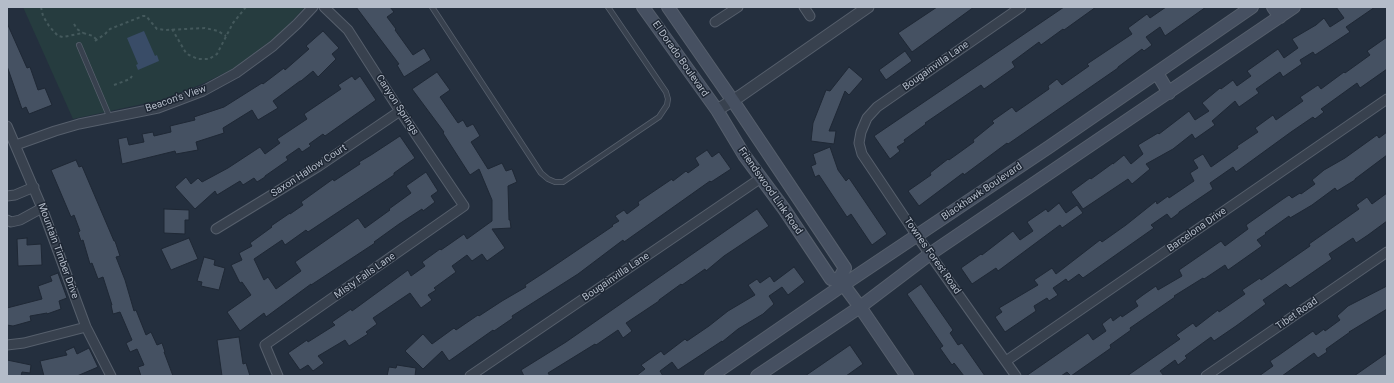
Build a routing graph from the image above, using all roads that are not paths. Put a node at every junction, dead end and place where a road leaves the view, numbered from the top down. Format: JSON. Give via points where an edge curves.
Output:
{"nodes":[{"id":1,"x":313,"y":7,"type":"edge"},
{"id":2,"x":324,"y":7,"type":"edge"},
{"id":3,"x":432,"y":7,"type":"edge"},
{"id":4,"x":608,"y":7,"type":"edge"},
{"id":5,"x":643,"y":7,"type":"edge"},
{"id":6,"x":668,"y":7,"type":"edge"},
{"id":7,"x":738,"y":7,"type":"edge"},
{"id":8,"x":804,"y":7,"type":"edge"},
{"id":9,"x":868,"y":7,"type":"edge"},
{"id":10,"x":1021,"y":7,"type":"edge"},
{"id":11,"x":1252,"y":7,"type":"edge"},
{"id":12,"x":1272,"y":7,"type":"edge"},
{"id":13,"x":1294,"y":7,"type":"edge"},
{"id":14,"x":810,"y":16,"type":"dead end"},
{"id":15,"x":1280,"y":17,"type":"junction"},
{"id":16,"x":715,"y":22,"type":"dead end"},
{"id":17,"x":79,"y":45,"type":"dead end"},
{"id":18,"x":1157,"y":73,"type":"junction"},
{"id":19,"x":1169,"y":93,"type":"junction"},
{"id":20,"x":1387,"y":99,"type":"edge"},
{"id":21,"x":733,"y":100,"type":"junction"},
{"id":22,"x":717,"y":110,"type":"junction"},
{"id":23,"x":400,"y":111,"type":"junction"},
{"id":24,"x":110,"y":118,"type":"junction"},
{"id":25,"x":7,"y":126,"type":"edge"},
{"id":26,"x":860,"y":132,"type":"joint"},
{"id":27,"x":16,"y":145,"type":"junction"},
{"id":28,"x":1049,"y":147,"type":"junction"},
{"id":29,"x":1061,"y":166,"type":"junction"},
{"id":30,"x":761,"y":178,"type":"junction"},
{"id":31,"x":34,"y":187,"type":"junction"},
{"id":32,"x":7,"y":196,"type":"edge"},
{"id":33,"x":464,"y":206,"type":"joint"},
{"id":34,"x":42,"y":208,"type":"junction"},
{"id":35,"x":7,"y":220,"type":"edge"},
{"id":36,"x":216,"y":230,"type":"dead end"},
{"id":37,"x":917,"y":236,"type":"junction"},
{"id":38,"x":1387,"y":252,"type":"edge"},
{"id":39,"x":930,"y":254,"type":"junction"},
{"id":40,"x":841,"y":282,"type":"junction"},
{"id":41,"x":860,"y":306,"type":"junction"},
{"id":42,"x":86,"y":327,"type":"junction"},
{"id":43,"x":7,"y":345,"type":"edge"},
{"id":44,"x":1006,"y":361,"type":"junction"},
{"id":45,"x":713,"y":375,"type":"edge"},
{"id":46,"x":111,"y":376,"type":"edge"},
{"id":47,"x":278,"y":376,"type":"edge"},
{"id":48,"x":470,"y":376,"type":"edge"},
{"id":49,"x":758,"y":376,"type":"edge"},
{"id":50,"x":907,"y":376,"type":"edge"},
{"id":51,"x":1016,"y":376,"type":"edge"},
{"id":52,"x":1206,"y":376,"type":"edge"}],
"edges":[{"from":1,"to":24,"type":"street","name":"Beacon's View","via":[[272,46],[236,73],[203,91],[158,108]]},
{"from":2,"to":23,"type":"street","name":"Canyon Springs","via":[[348,30]]},
{"from":3,"to":4,"type":"lane","via":[[540,173],[548,179],[563,182],[659,117],[667,105],[666,92]]},
{"from":5,"to":22,"type":"main road","name":"El Dorado Boulevard"},
{"from":6,"to":21,"type":"main road","name":"El Dorado Boulevard"},
{"from":7,"to":16,"type":"street"},
{"from":8,"to":14,"type":"street"},
{"from":9,"to":21,"type":"street"},
{"from":10,"to":26,"type":"street","name":"Bougainvilla Lane","via":[[877,107],[867,118]]},
{"from":11,"to":18,"type":"main road","name":"Blackhawk Boulevard"},
{"from":12,"to":15,"type":"main road"},
{"from":13,"to":15,"type":"main road"},
{"from":15,"to":19,"type":"main road"},
{"from":17,"to":24,"type":"lane"},
{"from":18,"to":19,"type":"main road"},
{"from":18,"to":28,"type":"main road","name":"Blackhawk Boulevard"},
{"from":19,"to":29,"type":"main road"},
{"from":20,"to":44,"type":"street","name":"Barcelona Drive"},
{"from":21,"to":22,"type":"street"},
{"from":21,"to":40,"type":"main road","name":"Friendswood Link Road","via":[[845,268]]},
{"from":22,"to":30,"type":"main road","name":"Friendswood Link Road"},
{"from":23,"to":33,"type":"street","name":"Canyon Springs"},
{"from":23,"to":36,"type":"street","name":"Saxon Hallow Court","via":[[319,166]]},
{"from":24,"to":27,"type":"street","name":"Beacon's View","via":[[79,124]]},
{"from":25,"to":27,"type":"street","name":"Mountain Timber Drive"},
{"from":26,"to":37,"type":"street","name":"Townes Forest Road","via":[[862,154]]},
{"from":27,"to":31,"type":"street","name":"Mountain Timber Drive"},
{"from":28,"to":29,"type":"main road"},
{"from":28,"to":37,"type":"main road","name":"Blackhawk Boulevard"},
{"from":29,"to":39,"type":"main road"},
{"from":30,"to":40,"type":"main road","name":"Friendswood Link Road","via":[[831,279]]},
{"from":30,"to":48,"type":"street","name":"Bougainvilla Lane"},
{"from":31,"to":32,"type":"street"},
{"from":31,"to":34,"type":"street","name":"Mountain Timber Drive"},
{"from":33,"to":47,"type":"street","name":"Misty Falls Lane","via":[[266,345]]},
{"from":34,"to":35,"type":"street","via":[[20,220]]},
{"from":34,"to":42,"type":"street","name":"Mountain Timber Drive"},
{"from":37,"to":39,"type":"street","name":"Townes Forest Road"},
{"from":37,"to":40,"type":"main road","name":"Blackhawk Boulevard"},
{"from":38,"to":52,"type":"street","name":"Tibet Road"},
{"from":39,"to":41,"type":"main road"},
{"from":39,"to":44,"type":"street","name":"Townes Forest Road"},
{"from":40,"to":41,"type":"main road","name":"Friendswood Link Road"},
{"from":40,"to":45,"type":"main road","name":"Blackhawk Boulevard"},
{"from":41,"to":49,"type":"main road"},
{"from":41,"to":50,"type":"main road","name":"Friendswood Link Road"},
{"from":42,"to":43,"type":"street"},
{"from":42,"to":46,"type":"street","name":"Mountain Timber Drive"},
{"from":44,"to":51,"type":"street","name":"Townes Forest Road"}]}
